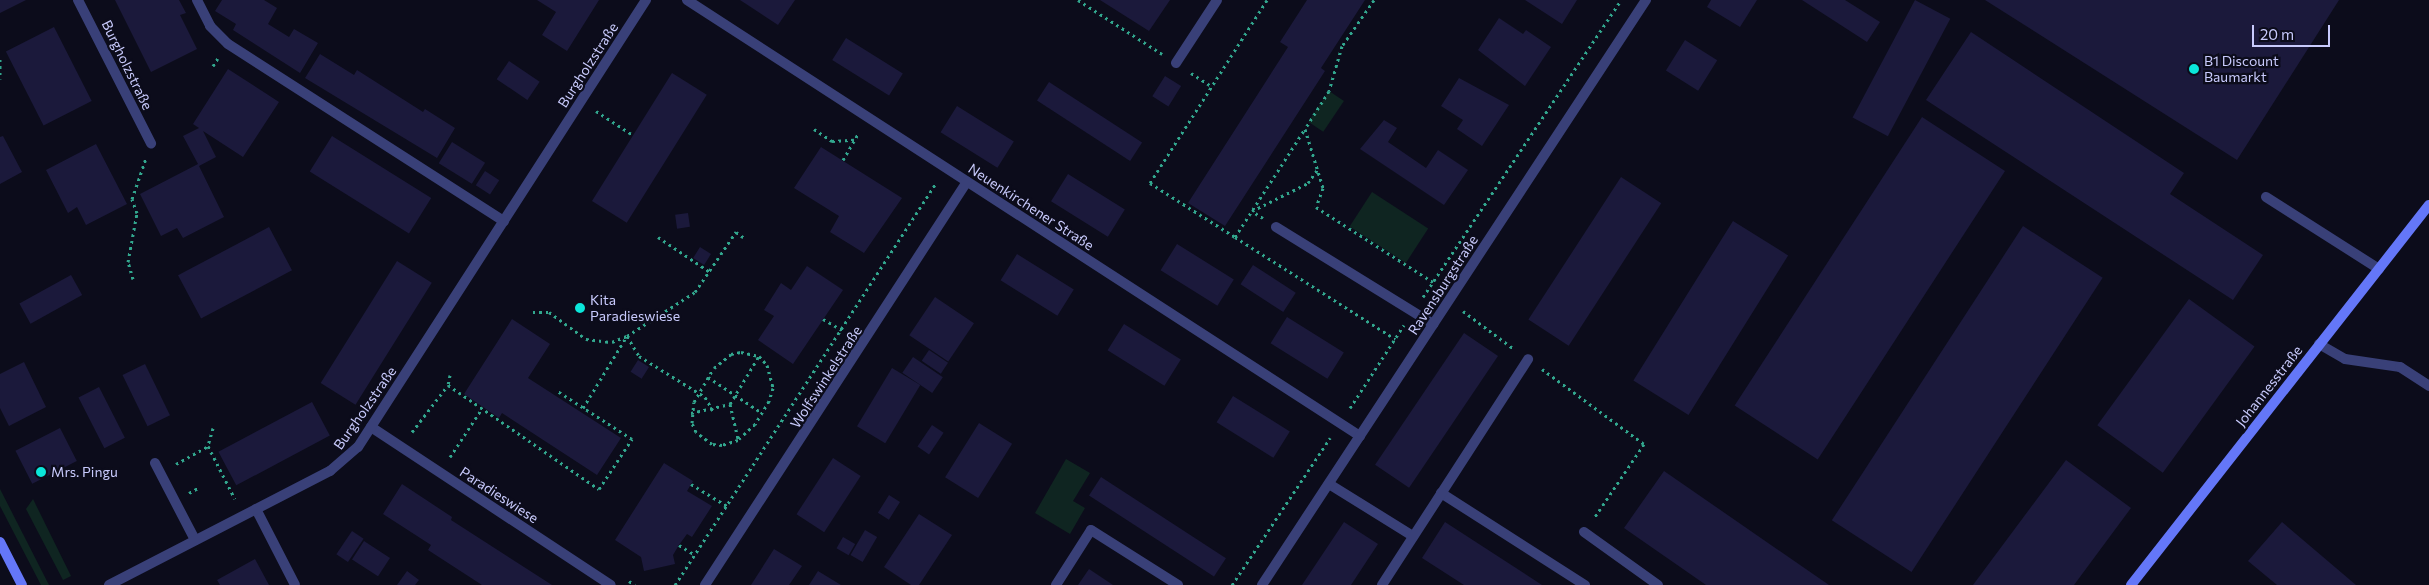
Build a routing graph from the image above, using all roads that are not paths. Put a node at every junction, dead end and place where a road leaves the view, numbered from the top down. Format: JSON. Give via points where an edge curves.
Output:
{"nodes":[{"id":1,"x":78,"y":0,"type":"edge"},
{"id":2,"x":197,"y":0,"type":"edge"},
{"id":3,"x":646,"y":0,"type":"edge"},
{"id":4,"x":687,"y":0,"type":"edge"},
{"id":5,"x":1217,"y":0,"type":"edge"},
{"id":6,"x":1646,"y":0,"type":"edge"},
{"id":7,"x":1176,"y":63,"type":"road end"},
{"id":8,"x":151,"y":143,"type":"road end"},
{"id":9,"x":967,"y":182,"type":"junction"},
{"id":10,"x":2266,"y":197,"type":"dead end"},
{"id":11,"x":2429,"y":205,"type":"edge"},
{"id":12,"x":504,"y":221,"type":"junction"},
{"id":13,"x":1276,"y":227,"type":"road end"},
{"id":14,"x":2379,"y":269,"type":"junction"},
{"id":15,"x":1433,"y":324,"type":"junction"},
{"id":16,"x":2319,"y":344,"type":"junction"},
{"id":17,"x":1528,"y":359,"type":"road end"},
{"id":18,"x":2429,"y":386,"type":"edge"},
{"id":19,"x":371,"y":428,"type":"junction"},
{"id":20,"x":1360,"y":436,"type":"junction"},
{"id":21,"x":157,"y":468,"type":"road end"},
{"id":22,"x":1329,"y":484,"type":"junction"},
{"id":23,"x":1441,"y":493,"type":"junction"},
{"id":24,"x":256,"y":509,"type":"junction"},
{"id":25,"x":1584,"y":532,"type":"road end"},
{"id":26,"x":1413,"y":536,"type":"junction"},
{"id":27,"x":196,"y":540,"type":"junction"},
{"id":28,"x":0,"y":542,"type":"edge"},
{"id":29,"x":22,"y":585,"type":"edge"},
{"id":30,"x":109,"y":585,"type":"edge"},
{"id":31,"x":295,"y":585,"type":"edge"},
{"id":32,"x":612,"y":585,"type":"edge"},
{"id":33,"x":705,"y":585,"type":"edge"},
{"id":34,"x":1056,"y":585,"type":"edge"},
{"id":35,"x":1178,"y":585,"type":"edge"},
{"id":36,"x":1262,"y":585,"type":"edge"},
{"id":37,"x":1382,"y":585,"type":"edge"},
{"id":38,"x":1585,"y":585,"type":"edge"},
{"id":39,"x":1658,"y":585,"type":"edge"},
{"id":40,"x":2131,"y":585,"type":"edge"}],
"edges":[{"from":1,"to":8,"type":"street","name":"Burgholzstraße"},
{"from":2,"to":12,"type":"street","via":[[210,26],[228,44]]},
{"from":3,"to":12,"type":"street","name":"Burgholzstraße"},
{"from":4,"to":9,"type":"street","name":"Neuenkirchener Straße"},
{"from":5,"to":7,"type":"street"},
{"from":6,"to":15,"type":"street","name":"Ravensburgstraße"},
{"from":9,"to":20,"type":"street","name":"Neuenkirchener Straße"},
{"from":9,"to":33,"type":"street","name":"Wolfswinkelstraße"},
{"from":10,"to":14,"type":"street"},
{"from":11,"to":14,"type":"main road","name":"Johannesstraße"},
{"from":12,"to":19,"type":"street","name":"Burgholzstraße"},
{"from":13,"to":15,"type":"street"},
{"from":14,"to":16,"type":"main road","name":"Johannesstraße"},
{"from":15,"to":20,"type":"street","name":"Ravensburgstraße"},
{"from":16,"to":18,"type":"street","via":[[2345,359],[2400,367]]},
{"from":16,"to":40,"type":"main road","name":"Johannesstraße"},
{"from":17,"to":23,"type":"street"},
{"from":19,"to":24,"type":"street","name":"Burgholzstraße","via":[[344,461]]},
{"from":19,"to":32,"type":"street","name":"Paradieswiese"},
{"from":20,"to":22,"type":"street","name":"Ravensburgstraße"},
{"from":21,"to":27,"type":"street"},
{"from":22,"to":26,"type":"street"},
{"from":22,"to":36,"type":"street","name":"Ravensburgstraße"},
{"from":23,"to":26,"type":"street"},
{"from":23,"to":38,"type":"street"},
{"from":24,"to":27,"type":"street","name":"Burgholzstraße"},
{"from":24,"to":31,"type":"street"},
{"from":25,"to":39,"type":"street"},
{"from":26,"to":37,"type":"street"},
{"from":27,"to":30,"type":"street","name":"Burgholzstraße"},
{"from":28,"to":29,"type":"main road"},
{"from":34,"to":35,"type":"street","via":[[1091,530]]}]}
